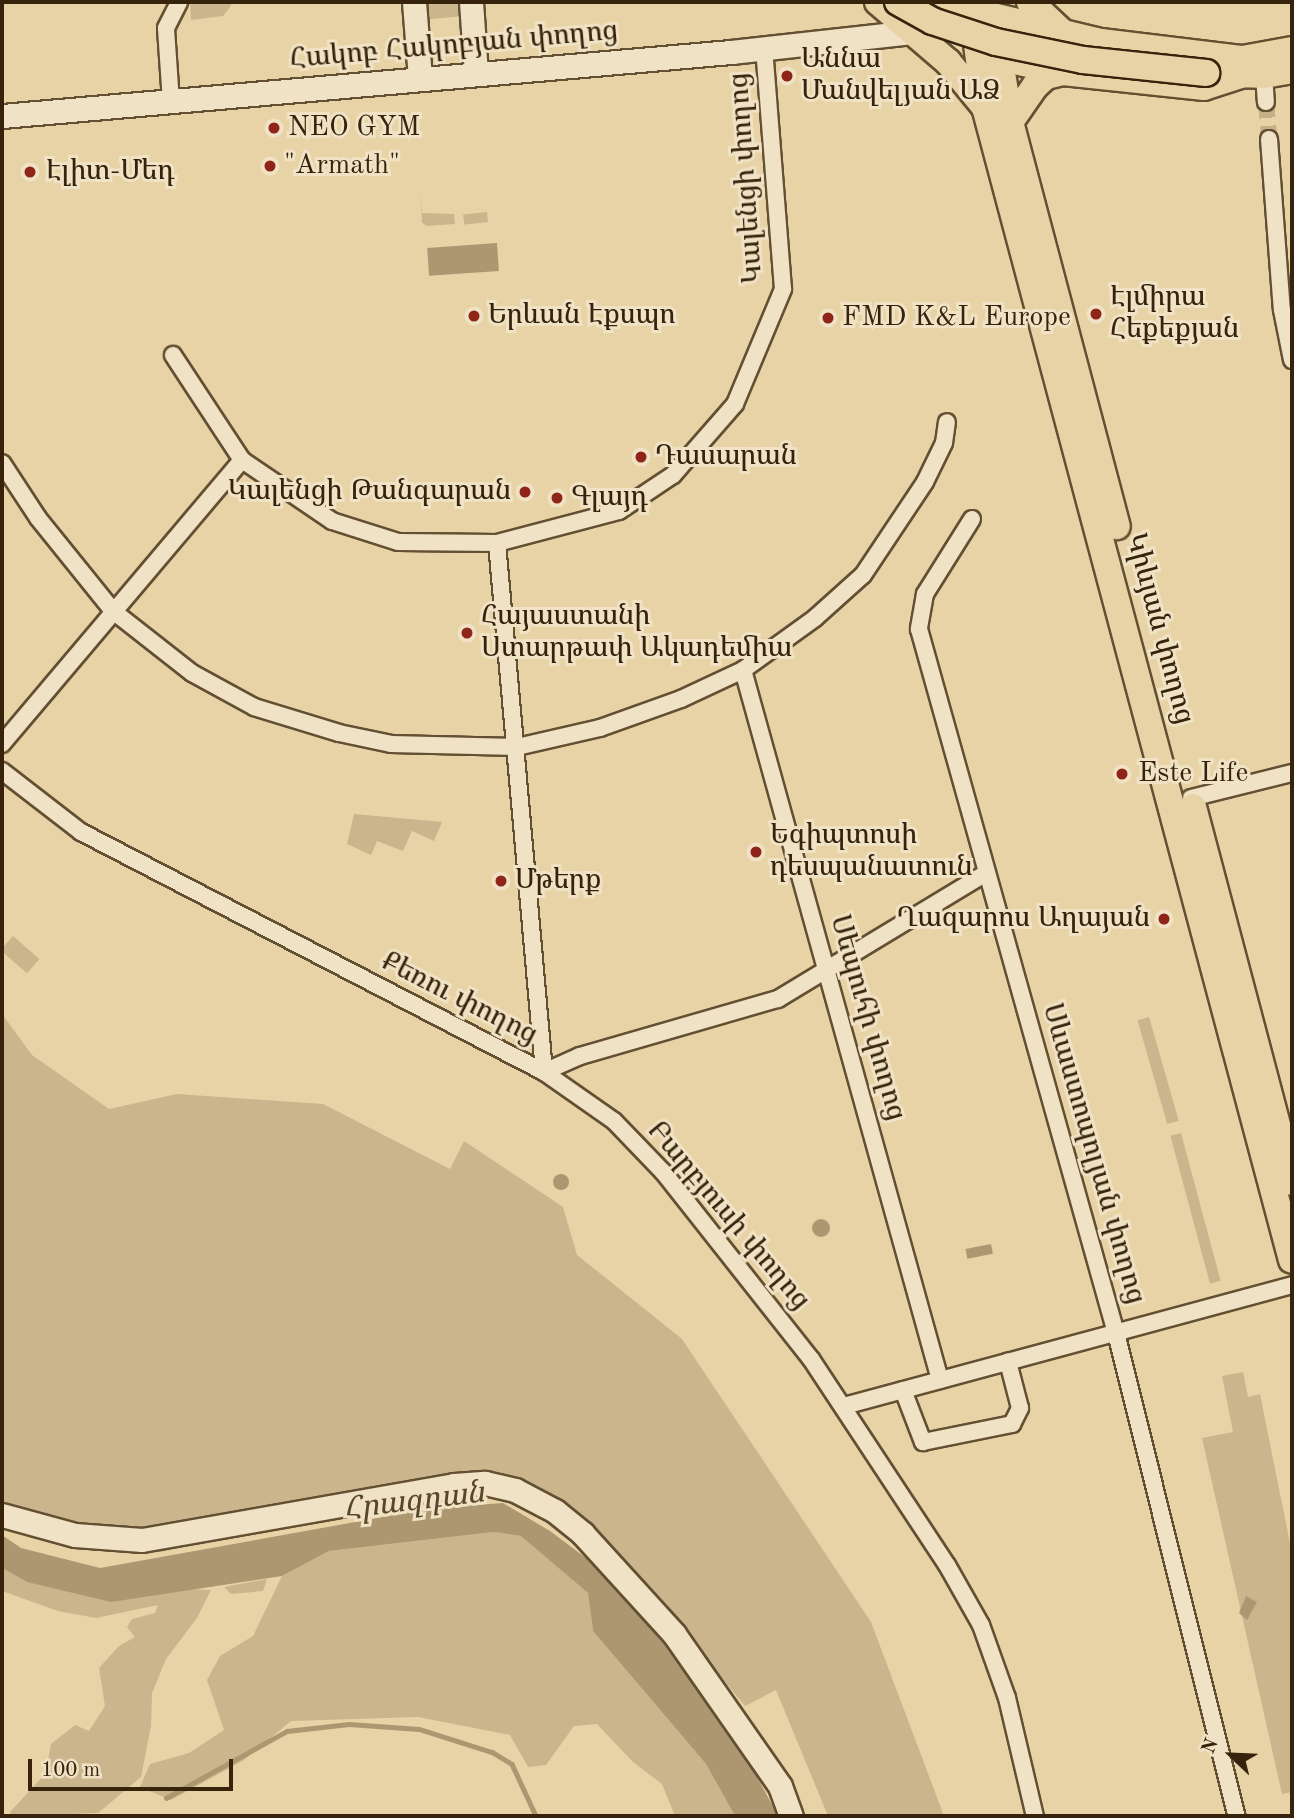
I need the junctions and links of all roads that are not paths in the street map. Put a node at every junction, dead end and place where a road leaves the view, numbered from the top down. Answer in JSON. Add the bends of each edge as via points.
{"nodes":[{"id":1,"x":414,"y":2,"type":"edge"},
{"id":2,"x":471,"y":2,"type":"edge"},
{"id":3,"x":878,"y":2,"type":"edge"},
{"id":4,"x":898,"y":2,"type":"edge"},
{"id":5,"x":911,"y":2,"type":"edge"},
{"id":6,"x":925,"y":2,"type":"edge"},
{"id":7,"x":934,"y":2,"type":"edge"},
{"id":8,"x":1030,"y":2,"type":"edge"},
{"id":9,"x":178,"y":4,"type":"edge"},
{"id":10,"x":988,"y":27,"type":"edge"},
{"id":11,"x":912,"y":32,"type":"junction"},
{"id":12,"x":1066,"y":35,"type":"junction"},
{"id":13,"x":764,"y":48,"type":"junction"},
{"id":14,"x":1292,"y":50,"type":"edge"},
{"id":15,"x":1249,"y":70,"type":"junction"},
{"id":16,"x":1292,"y":70,"type":"edge"},
{"id":17,"x":1063,"y":72,"type":"junction"},
{"id":18,"x":476,"y":74,"type":"junction"},
{"id":19,"x":420,"y":79,"type":"junction"},
{"id":20,"x":171,"y":102,"type":"junction"},
{"id":21,"x":1266,"y":102,"type":"tunnel mouth"},
{"id":22,"x":985,"y":107,"type":"junction"},
{"id":23,"x":2,"y":116,"type":"edge"},
{"id":24,"x":1010,"y":122,"type":"junction"},
{"id":25,"x":1269,"y":139,"type":"tunnel mouth"},
{"id":26,"x":173,"y":355,"type":"dead end"},
{"id":27,"x":1292,"y":360,"type":"edge"},
{"id":28,"x":947,"y":422,"type":"dead end"},
{"id":29,"x":1081,"y":426,"type":"junction"},
{"id":30,"x":242,"y":460,"type":"junction"},
{"id":31,"x":2,"y":463,"type":"edge"},
{"id":32,"x":972,"y":519,"type":"dead end"},
{"id":33,"x":497,"y":543,"type":"junction"},
{"id":34,"x":113,"y":611,"type":"junction"},
{"id":35,"x":743,"y":670,"type":"junction"},
{"id":36,"x":2,"y":744,"type":"edge"},
{"id":37,"x":517,"y":747,"type":"junction"},
{"id":38,"x":2,"y":771,"type":"edge"},
{"id":39,"x":1292,"y":773,"type":"edge"},
{"id":40,"x":1191,"y":798,"type":"junction"},
{"id":41,"x":986,"y":873,"type":"junction"},
{"id":42,"x":1217,"y":931,"type":"junction"},
{"id":43,"x":826,"y":970,"type":"junction"},
{"id":44,"x":544,"y":1072,"type":"junction"},
{"id":45,"x":1292,"y":1182,"type":"edge"},
{"id":46,"x":1292,"y":1260,"type":"edge"},
{"id":47,"x":1292,"y":1285,"type":"edge"},
{"id":48,"x":1116,"y":1333,"type":"junction"},
{"id":49,"x":1009,"y":1362,"type":"junction"},
{"id":50,"x":940,"y":1380,"type":"junction"},
{"id":51,"x":903,"y":1390,"type":"junction"},
{"id":52,"x":844,"y":1406,"type":"junction"},
{"id":53,"x":2,"y":1515,"type":"edge"},
{"id":54,"x":791,"y":1816,"type":"edge"},
{"id":55,"x":1035,"y":1816,"type":"edge"},
{"id":56,"x":1236,"y":1816,"type":"edge"}],
"edges":[{"from":1,"to":19,"type":"street"},
{"from":2,"to":18,"type":"street"},
{"from":3,"to":11,"type":"main road"},
{"from":4,"to":10,"type":"main road","bridge":true,"via":[[932,21]]},
{"from":5,"to":10,"type":"main road","via":[[957,21]]},
{"from":6,"to":11,"type":"main road","via":[[923,21]]},
{"from":7,"to":10,"type":"main road"},
{"from":8,"to":12,"type":"main road"},
{"from":9,"to":20,"type":"street","via":[[166,28]]},
{"from":10,"to":12,"type":"main road"},
{"from":10,"to":15,"type":"main road","bridge":true,"via":[[1083,60]]},
{"from":10,"to":17,"type":"main road"},
{"from":10,"to":22,"type":"main road","name":"Կիևյան փողոց"},
{"from":10,"to":24,"type":"main road","name":"Կիևյան փողոց"},
{"from":11,"to":13,"type":"street","name":"Հակոբ Հակոբյան փողոց"},
{"from":11,"to":22,"type":"main road","via":[[948,62]]},
{"from":12,"to":15,"type":"main road"},
{"from":12,"to":17,"type":"main road","via":[[1054,50],[1056,65]]},
{"from":13,"to":18,"type":"street","name":"Հակոբ Հակոբյան փողոց"},
{"from":13,"to":33,"type":"street","name":"Կալենցի փողոց","via":[[785,276],[735,404],[673,475],[619,511]]},
{"from":14,"to":15,"type":"main road"},
{"from":15,"to":16,"type":"main road"},
{"from":15,"to":17,"type":"main road","via":[[1204,87]]},
{"from":15,"to":21,"type":"street"},
{"from":17,"to":24,"type":"main road","via":[[1046,76],[1035,86]]},
{"from":18,"to":19,"type":"street","name":"Հակոբ Հակոբյան փողոց"},
{"from":19,"to":20,"type":"street","name":"Հակոբ Հակոբյան փողոց"},
{"from":20,"to":23,"type":"street","name":"Հակոբ Հակոբյան փողոց"},
{"from":22,"to":29,"type":"main road","name":"Կիևյան փողոց"},
{"from":24,"to":29,"type":"main road","name":"Կիևյան փողոց"},
{"from":25,"to":27,"type":"street","via":[[1282,310]]},
{"from":26,"to":30,"type":"street","name":"Կալենցի փողոց"},
{"from":28,"to":35,"type":"street","via":[[944,443],[925,482],[863,575],[815,618]]},
{"from":29,"to":40,"type":"main road","name":"Կիևյան փողոց"},
{"from":29,"to":42,"type":"main road","name":"Կիևյան փողոց"},
{"from":30,"to":33,"type":"street","name":"Կալենցի փողոց","via":[[332,521],[398,542]]},
{"from":30,"to":34,"type":"street"},
{"from":31,"to":34,"type":"street","via":[[38,518]]},
{"from":32,"to":41,"type":"street","name":"Սևաստոպոլյան փողոց","via":[[925,594],[919,629]]},
{"from":33,"to":37,"type":"street"},
{"from":34,"to":36,"type":"street"},
{"from":34,"to":37,"type":"street","via":[[192,673],[254,707],[391,744]]},
{"from":35,"to":37,"type":"street","via":[[681,699],[600,728]]},
{"from":35,"to":43,"type":"street","name":"Սեպուհի փողոց"},
{"from":37,"to":44,"type":"street"},
{"from":38,"to":44,"type":"street","name":"Քեռու փողոց","via":[[81,832]]},
{"from":39,"to":40,"type":"street"},
{"from":40,"to":42,"type":"main road","name":"Կիևյան փողոց"},
{"from":41,"to":43,"type":"street","name":"Քեռու փողոց"},
{"from":41,"to":48,"type":"street","name":"Սևաստոպոլյան փողոց"},
{"from":42,"to":45,"type":"main road","name":"Կիևյան փողոց"},
{"from":42,"to":46,"type":"main road","name":"Կիևյան փողոց"},
{"from":43,"to":44,"type":"street","name":"Քեռու փողոց","via":[[778,999],[580,1056]]},
{"from":43,"to":50,"type":"street","name":"Սեպուհի փողոց"},
{"from":44,"to":52,"type":"street","name":"Բարբյուսի փողոց","via":[[614,1121],[664,1173]]},
{"from":47,"to":48,"type":"street"},
{"from":48,"to":49,"type":"street"},
{"from":48,"to":56,"type":"street","name":"Սևաստոպոլյան փողոց"},
{"from":49,"to":50,"type":"street"},
{"from":49,"to":51,"type":"street","via":[[1020,1408],[1012,1424],[923,1442]]},
{"from":50,"to":51,"type":"street"},
{"from":51,"to":52,"type":"street"},
{"from":52,"to":55,"type":"street","name":"Բարբյուսի փողոց","via":[[981,1625],[1007,1698]]},
{"from":53,"to":54,"type":"street","via":[[75,1535],[142,1540],[454,1485],[485,1483],[516,1490],[555,1511],[583,1534],[674,1634],[780,1786]]}]}
